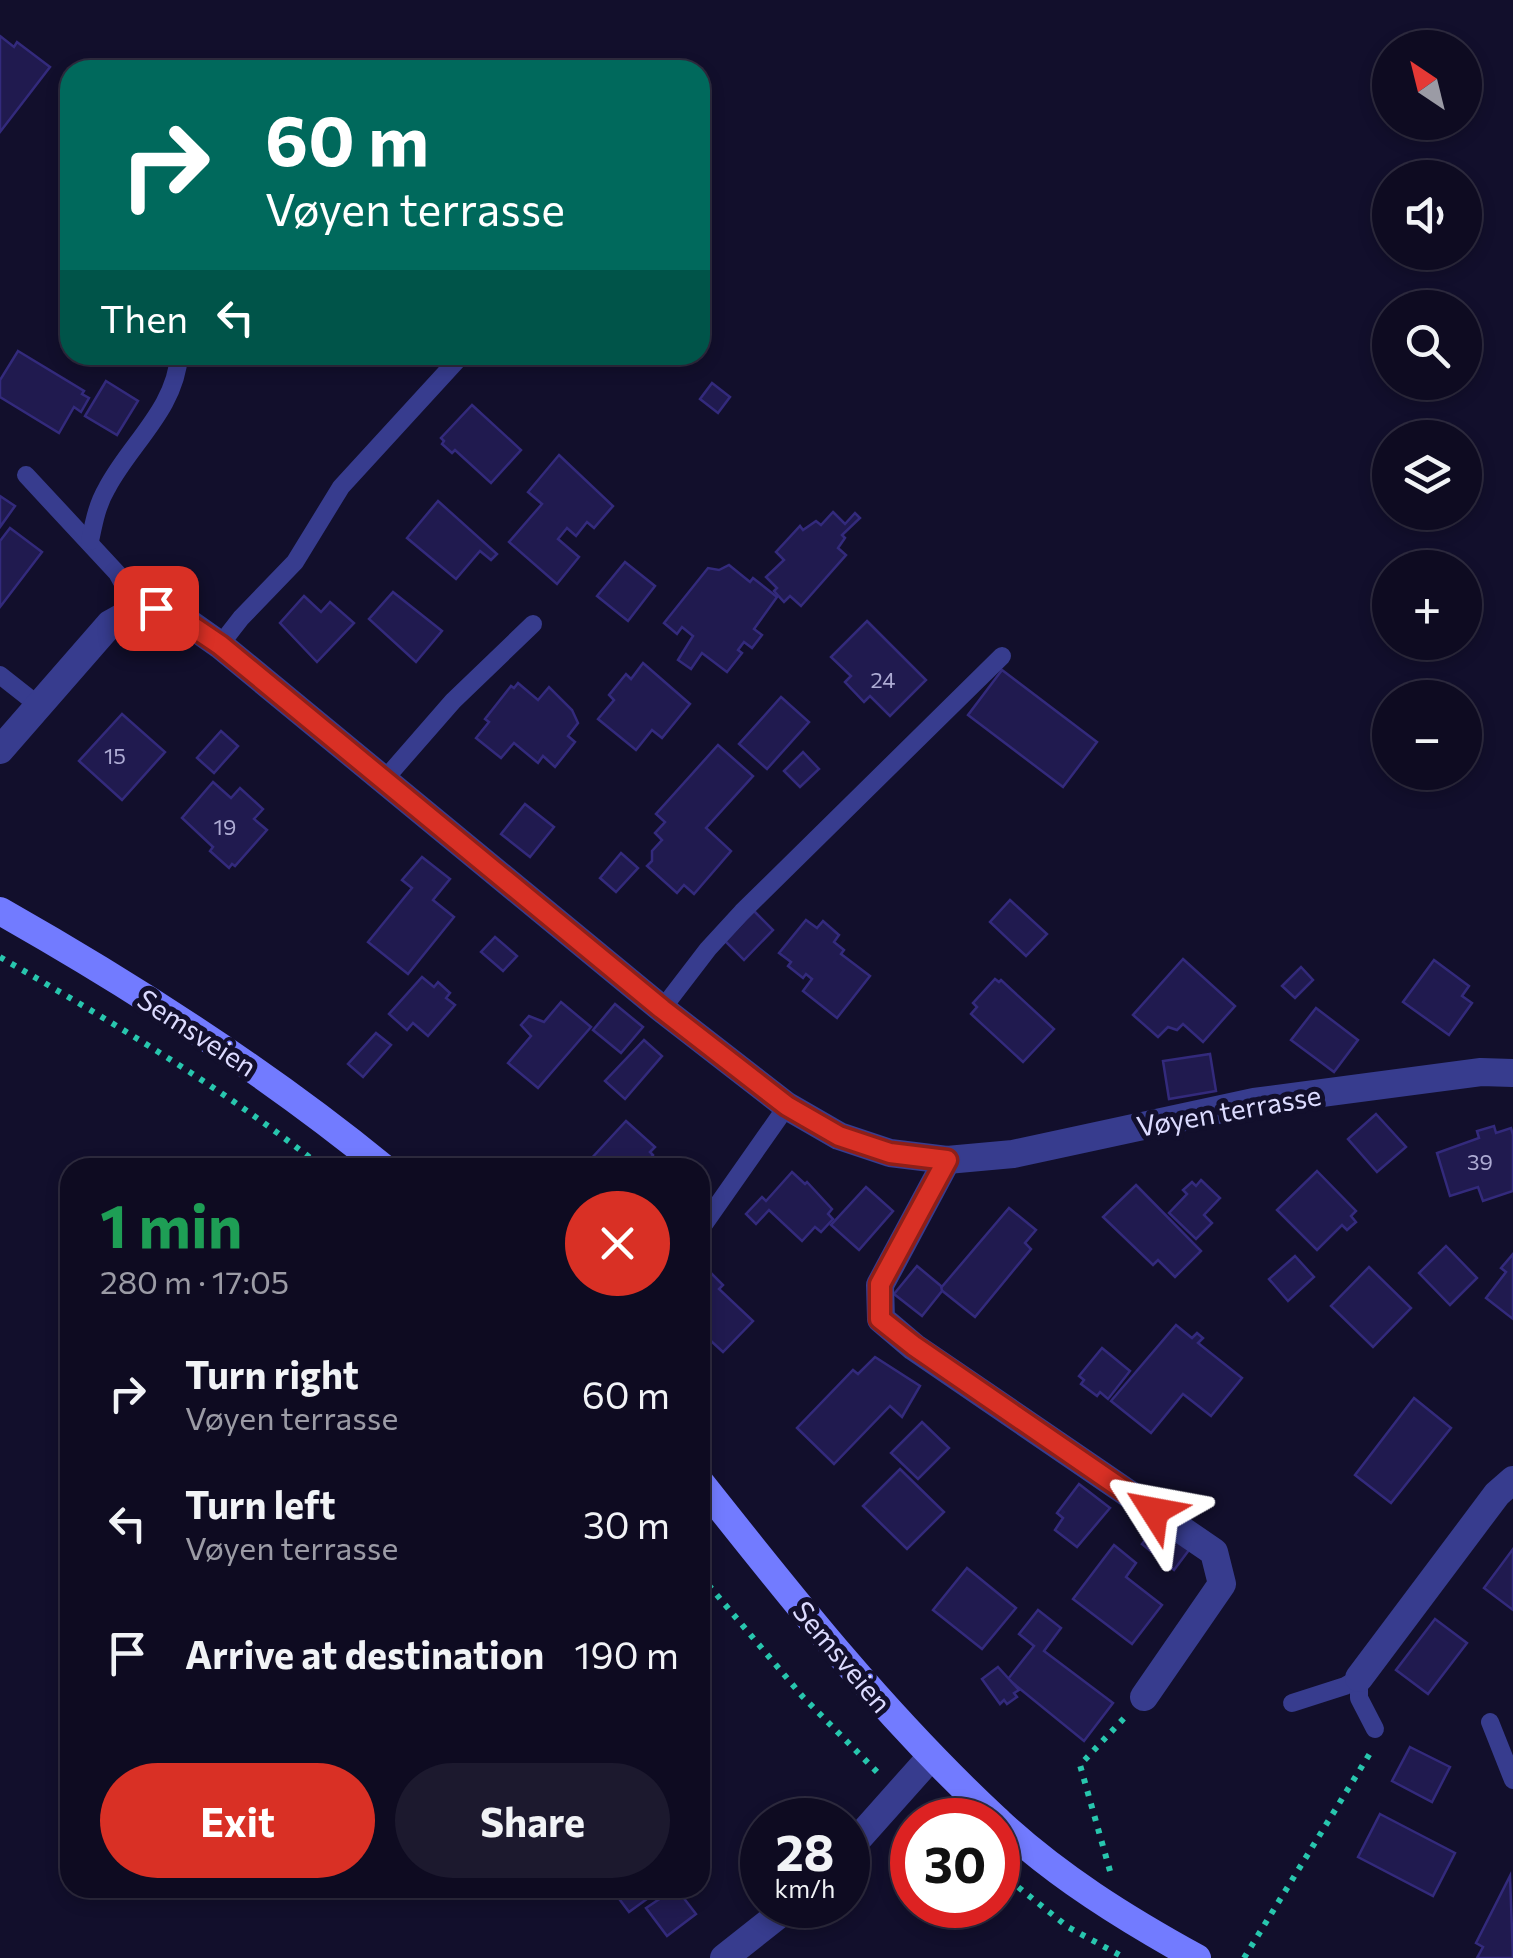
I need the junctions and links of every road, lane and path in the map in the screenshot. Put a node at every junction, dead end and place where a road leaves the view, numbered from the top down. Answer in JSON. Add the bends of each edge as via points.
{"nodes":[{"id":1,"x":177,"y":365,"type":"edge"},
{"id":2,"x":453,"y":365,"type":"edge"},
{"id":3,"x":26,"y":474,"type":"dead end"},
{"id":4,"x":90,"y":541,"type":"junction"},
{"id":5,"x":136,"y":610,"type":"junction"},
{"id":6,"x":533,"y":624,"type":"dead end"},
{"id":7,"x":220,"y":645,"type":"junction"},
{"id":8,"x":1002,"y":656,"type":"dead end"},
{"id":9,"x":0,"y":675,"type":"edge"},
{"id":10,"x":38,"y":705,"type":"junction"},
{"id":11,"x":0,"y":750,"type":"edge"},
{"id":12,"x":384,"y":780,"type":"junction"},
{"id":13,"x":0,"y":912,"type":"edge"},
{"id":14,"x":0,"y":957,"type":"edge"},
{"id":15,"x":662,"y":1009,"type":"junction"},
{"id":16,"x":1513,"y":1073,"type":"edge"},
{"id":17,"x":787,"y":1106,"type":"junction"},
{"id":18,"x":311,"y":1158,"type":"edge"},
{"id":19,"x":371,"y":1158,"type":"edge"},
{"id":20,"x":947,"y":1160,"type":"junction"},
{"id":21,"x":710,"y":1216,"type":"edge"},
{"id":22,"x":1513,"y":1480,"type":"edge"},
{"id":23,"x":710,"y":1495,"type":"edge"},
{"id":24,"x":710,"y":1587,"type":"edge"},
{"id":25,"x":1359,"y":1678,"type":"junction"},
{"id":26,"x":1144,"y":1696,"type":"joint"},
{"id":27,"x":1292,"y":1704,"type":"dead end"},
{"id":28,"x":1490,"y":1722,"type":"dead end"},
{"id":29,"x":1376,"y":1729,"type":"joint"},
{"id":30,"x":930,"y":1758,"type":"junction"},
{"id":31,"x":1513,"y":1780,"type":"edge"},
{"id":32,"x":897,"y":1793,"type":"junction"},
{"id":33,"x":973,"y":1798,"type":"edge"},
{"id":34,"x":870,"y":1824,"type":"edge"},
{"id":35,"x":1020,"y":1842,"type":"edge"},
{"id":36,"x":1020,"y":1889,"type":"edge"},
{"id":37,"x":1124,"y":1918,"type":"junction"},
{"id":38,"x":762,"y":1928,"type":"edge"},
{"id":39,"x":724,"y":1958,"type":"edge"},
{"id":40,"x":1125,"y":1958,"type":"edge"},
{"id":41,"x":1197,"y":1958,"type":"edge"},
{"id":42,"x":1244,"y":1958,"type":"edge"}],
"edges":[{"from":1,"to":4,"type":"lane","via":[[160,410],[108,484]]},
{"from":2,"to":7,"type":"lane","via":[[341,487],[295,562]]},
{"from":3,"to":4,"type":"lane"},
{"from":4,"to":5,"type":"lane"},
{"from":5,"to":7,"type":"street","name":"Vøyen terrasse","via":[[156,608]]},
{"from":5,"to":10,"type":"street","via":[[110,624]]},
{"from":6,"to":12,"type":"lane","via":[[453,700]]},
{"from":7,"to":12,"type":"street","name":"Vøyen terrasse"},
{"from":8,"to":15,"type":"lane","via":[[742,912]]},
{"from":9,"to":10,"type":"lane"},
{"from":10,"to":11,"type":"street"},
{"from":12,"to":15,"type":"street","name":"Vøyen terrasse"},
{"from":13,"to":19,"type":"main road","name":"Semsveien","via":[[209,1038]]},
{"from":14,"to":18,"type":"path","via":[[172,1058]]},
{"from":15,"to":17,"type":"street","name":"Vøyen terrasse"},
{"from":16,"to":20,"type":"street","name":"Vøyen terrasse","via":[[1254,1102],[1013,1154]]},
{"from":17,"to":20,"type":"street","name":"Vøyen terrasse","via":[[856,1142]]},
{"from":17,"to":21,"type":"lane"},
{"from":20,"to":26,"type":"street","via":[[880,1284],[880,1319],[1214,1552],[1222,1584]]},
{"from":22,"to":25,"type":"street"},
{"from":23,"to":30,"type":"main road","name":"Semsveien"},
{"from":24,"to":32,"type":"path","via":[[803,1697]]},
{"from":25,"to":27,"type":"lane"},
{"from":25,"to":29,"type":"lane","via":[[1359,1698]]},
{"from":26,"to":37,"type":"path","via":[[1080,1765]]},
{"from":28,"to":31,"type":"lane"},
{"from":29,"to":42,"type":"path","via":[[1372,1750]]},
{"from":30,"to":32,"type":"street"},
{"from":30,"to":33,"type":"main road","name":"Semsveien"},
{"from":32,"to":34,"type":"street"},
{"from":35,"to":37,"type":"main road","name":"Semsveien"},
{"from":36,"to":40,"type":"path","via":[[1068,1927]]},
{"from":37,"to":41,"type":"main road","name":"Semsveien"},
{"from":38,"to":39,"type":"street"}]}
